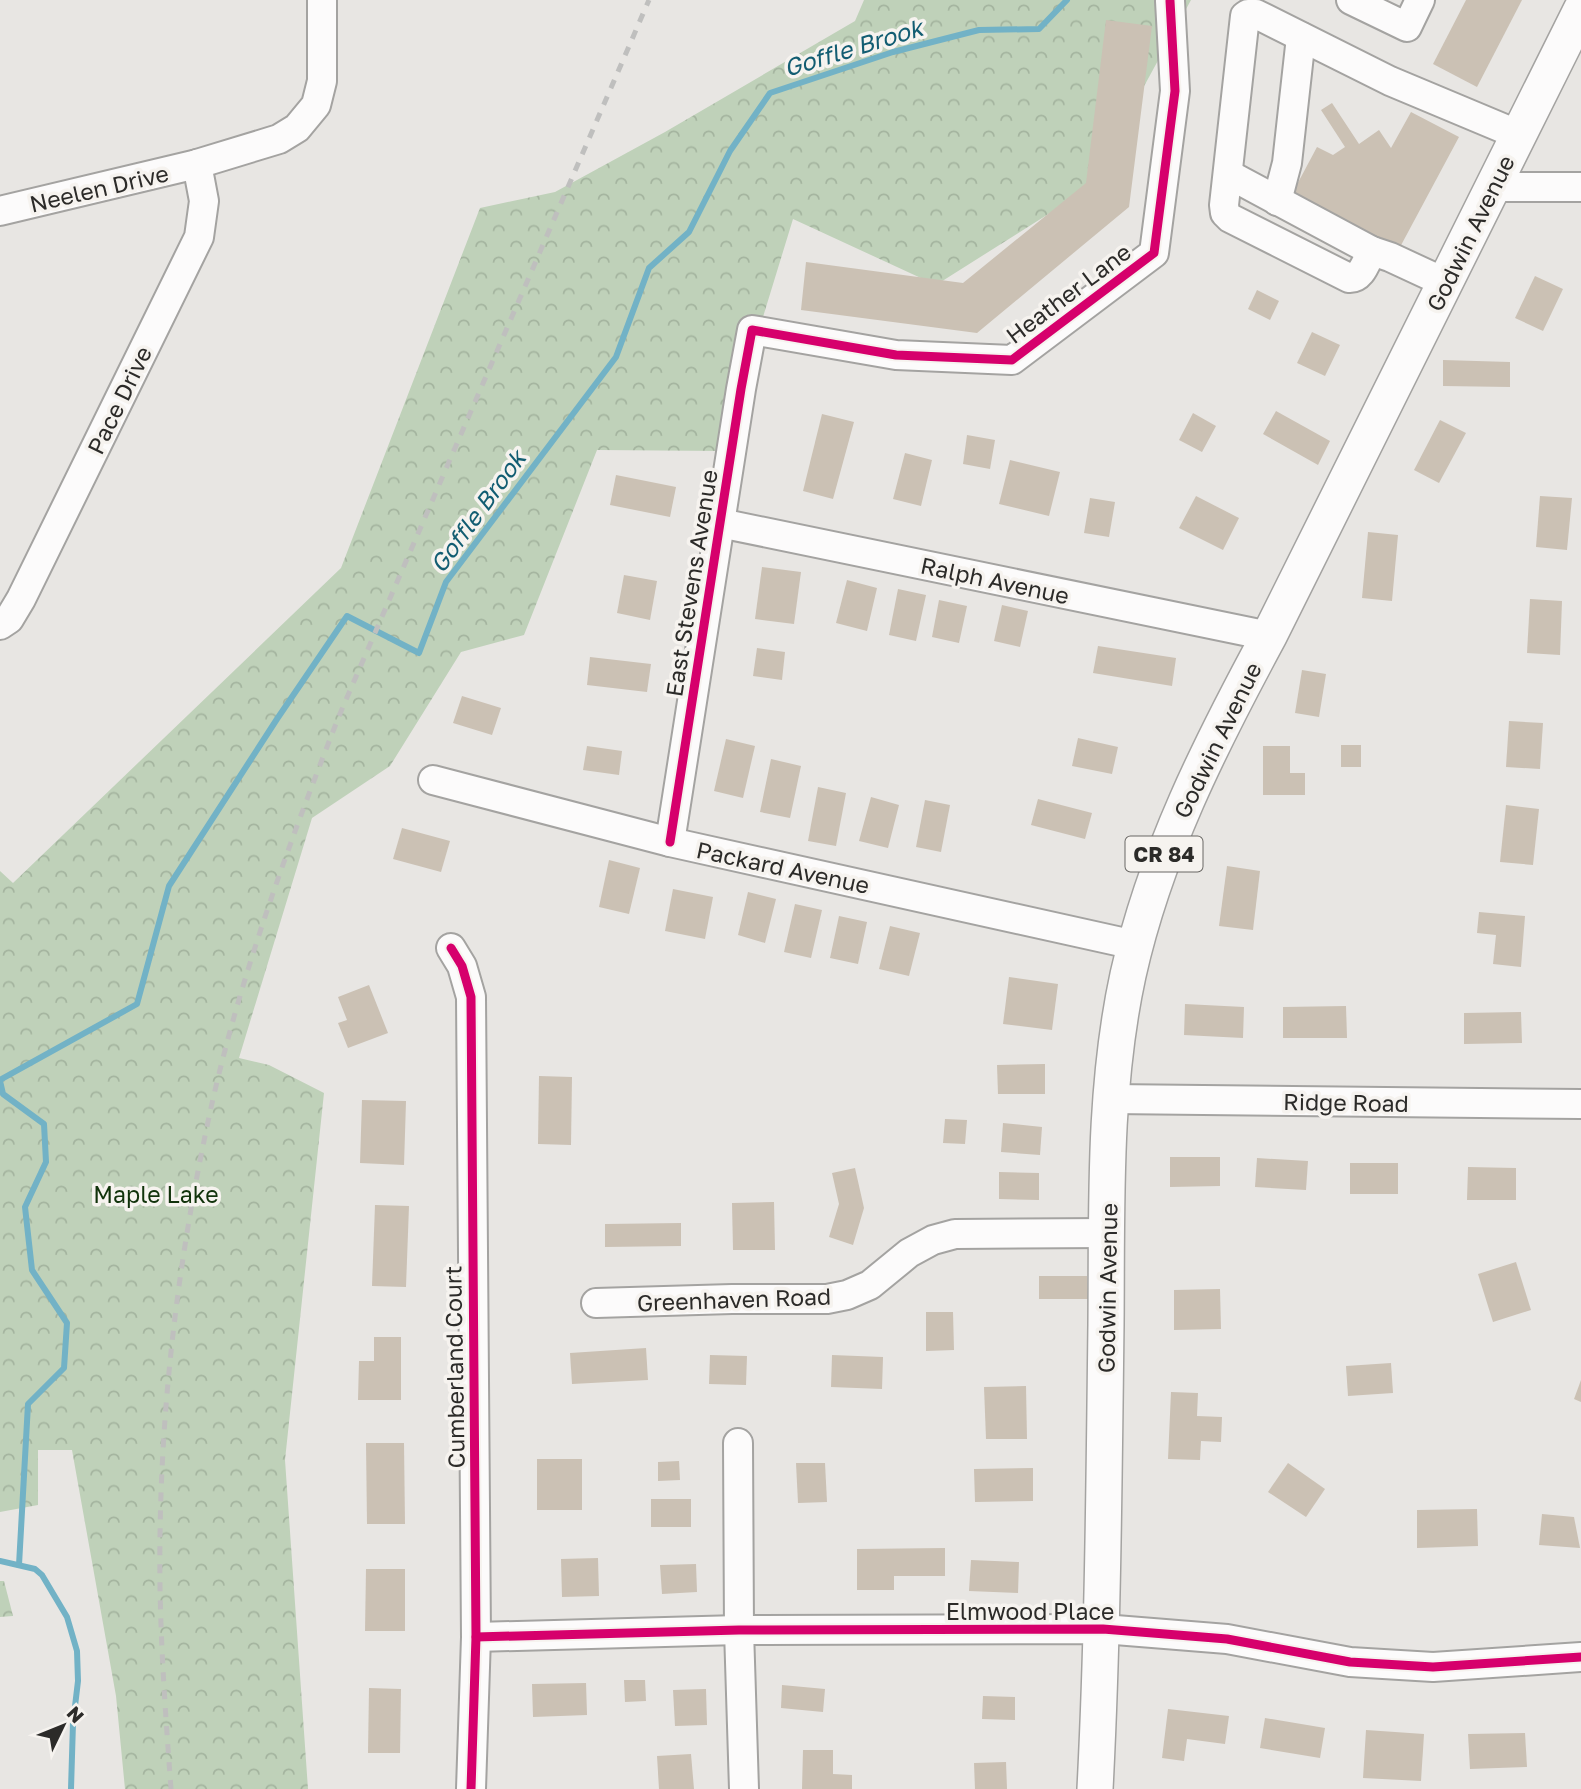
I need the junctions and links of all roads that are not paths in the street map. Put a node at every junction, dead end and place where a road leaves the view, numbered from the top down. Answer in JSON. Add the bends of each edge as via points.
{"nodes":[{"id":1,"x":322,"y":0,"type":"edge"},
{"id":2,"x":1351,"y":0,"type":"edge"},
{"id":3,"x":1420,"y":0,"type":"edge"},
{"id":4,"x":1170,"y":1,"type":"edge"},
{"id":5,"x":1581,"y":10,"type":"edge"},
{"id":6,"x":1301,"y":37,"type":"junction"},
{"id":7,"x":1519,"y":135,"type":"junction"},
{"id":8,"x":197,"y":164,"type":"junction"},
{"id":9,"x":1228,"y":174,"type":"junction"},
{"id":10,"x":1493,"y":187,"type":"junction"},
{"id":11,"x":1581,"y":187,"type":"edge"},
{"id":12,"x":1277,"y":201,"type":"junction"},
{"id":13,"x":0,"y":211,"type":"edge"},
{"id":14,"x":1372,"y":251,"type":"junction"},
{"id":15,"x":1446,"y":283,"type":"junction"},
{"id":16,"x":752,"y":330,"type":"joint"},
{"id":17,"x":720,"y":523,"type":"junction"},
{"id":18,"x":0,"y":625,"type":"edge"},
{"id":19,"x":1269,"y":636,"type":"junction"},
{"id":20,"x":433,"y":780,"type":"dead end"},
{"id":21,"x":670,"y":842,"type":"junction"},
{"id":22,"x":1135,"y":945,"type":"junction"},
{"id":23,"x":451,"y":948,"type":"dead end"},
{"id":24,"x":1111,"y":1099,"type":"junction"},
{"id":25,"x":1581,"y":1104,"type":"edge"},
{"id":26,"x":1107,"y":1233,"type":"junction"},
{"id":27,"x":596,"y":1303,"type":"dead end"},
{"id":28,"x":738,"y":1443,"type":"dead end"},
{"id":29,"x":1103,"y":1629,"type":"junction"},
{"id":30,"x":739,"y":1630,"type":"junction"},
{"id":31,"x":476,"y":1637,"type":"junction"},
{"id":32,"x":1581,"y":1657,"type":"edge"},
{"id":33,"x":471,"y":1789,"type":"edge"},
{"id":34,"x":744,"y":1789,"type":"edge"},
{"id":35,"x":1095,"y":1789,"type":"edge"}],
"edges":[{"from":1,"to":8,"type":"street","name":"Neelen Drive","via":[[322,81],[316,105],[298,128],[279,139]]},
{"from":2,"to":3,"type":"street","via":[[1407,27]]},
{"from":4,"to":16,"type":"street","name":"Heather Lane","via":[[1175,91],[1154,253],[1013,360],[896,355]]},
{"from":5,"to":7,"type":"main road","name":"Godwin Avenue","number":"CR 84"},
{"from":6,"to":7,"type":"street","via":[[1390,81]]},
{"from":6,"to":9,"type":"street","via":[[1256,14],[1248,13],[1244,19]]},
{"from":6,"to":12,"type":"street","via":[[1287,163]]},
{"from":7,"to":10,"type":"main road","name":"Godwin Avenue","number":"CR 84"},
{"from":8,"to":13,"type":"street","name":"Neelen Drive"},
{"from":8,"to":18,"type":"street","name":"Pace Drive","via":[[204,201],[199,237],[21,600]]},
{"from":9,"to":12,"type":"street"},
{"from":9,"to":14,"type":"street","via":[[1224,205],[1230,218],[1353,279]]},
{"from":10,"to":11,"type":"street"},
{"from":10,"to":15,"type":"main road","name":"Godwin Avenue","number":"CR 84"},
{"from":12,"to":14,"type":"street"},
{"from":14,"to":15,"type":"street"},
{"from":15,"to":19,"type":"main road","name":"Godwin Avenue","number":"CR 84"},
{"from":16,"to":17,"type":"street","name":"East Stevens Avenue"},
{"from":17,"to":19,"type":"street","name":"Ralph Avenue"},
{"from":17,"to":21,"type":"street","name":"East Stevens Avenue"},
{"from":19,"to":22,"type":"main road","name":"Godwin Avenue","number":"CR 84","via":[[1180,813]]},
{"from":20,"to":21,"type":"street","name":"Packard Avenue"},
{"from":21,"to":22,"type":"street","name":"Packard Avenue"},
{"from":22,"to":24,"type":"main road","name":"Godwin Avenue","number":"CR 84"},
{"from":23,"to":31,"type":"street","name":"Cumberland Court","via":[[471,997]]},
{"from":24,"to":25,"type":"street","name":"Ridge Road"},
{"from":24,"to":26,"type":"main road","name":"Godwin Avenue","number":"CR 84"},
{"from":26,"to":27,"type":"street","name":"Greenhaven Road","via":[[955,1234],[909,1253],[870,1285],[827,1299]]},
{"from":26,"to":29,"type":"main road","name":"Godwin Avenue","number":"CR 84"},
{"from":28,"to":30,"type":"street"},
{"from":29,"to":30,"type":"street","name":"Elmwood Place"},
{"from":29,"to":32,"type":"street","name":"Elmwood Place","via":[[1227,1639],[1350,1662],[1433,1667]]},
{"from":29,"to":35,"type":"main road","name":"Godwin Avenue","number":"CR 84"},
{"from":30,"to":31,"type":"street","name":"Elmwood Place"},
{"from":30,"to":34,"type":"street"},
{"from":31,"to":33,"type":"street","name":"Cumberland Court"}]}
